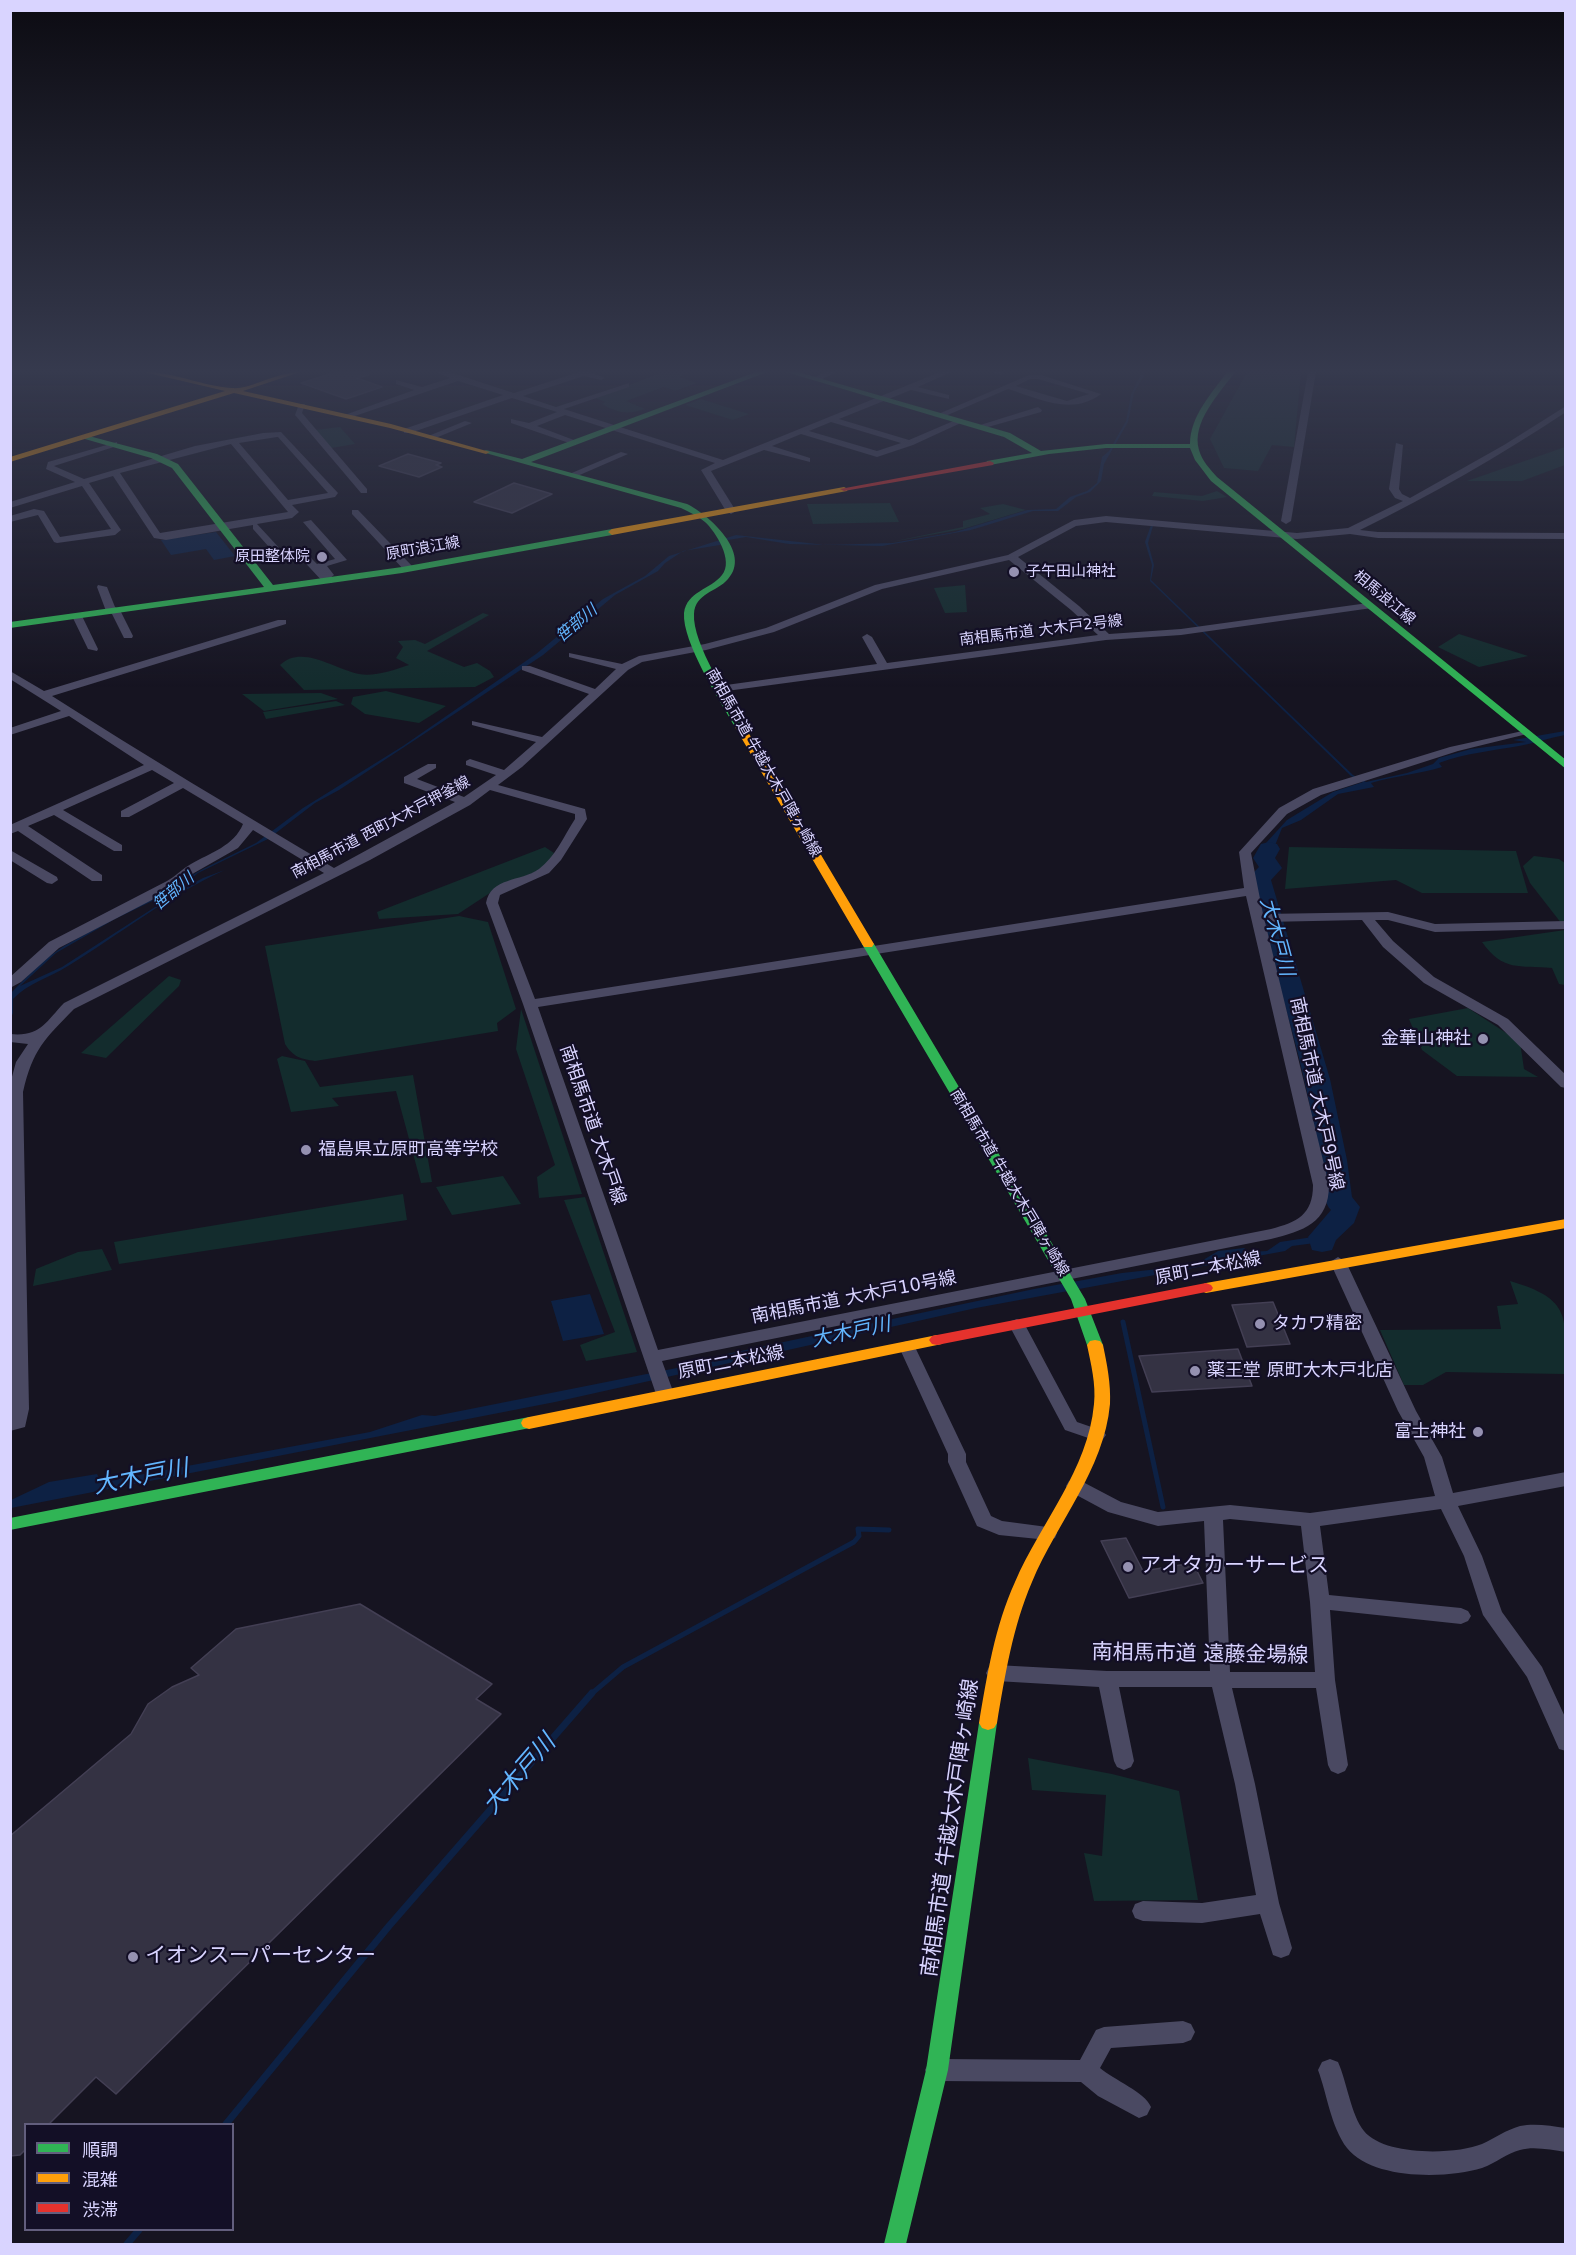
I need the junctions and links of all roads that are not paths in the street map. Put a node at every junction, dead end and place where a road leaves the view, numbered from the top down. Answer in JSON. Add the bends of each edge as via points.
{"nodes":[{"id":1,"x":73,"y":477,"type":"edge"},
{"id":2,"x":99,"y":477,"type":"edge"},
{"id":3,"x":118,"y":477,"type":"edge"},
{"id":4,"x":185,"y":477,"type":"edge"},
{"id":5,"x":264,"y":477,"type":"edge"},
{"id":6,"x":319,"y":477,"type":"edge"},
{"id":7,"x":352,"y":477,"type":"edge"},
{"id":8,"x":580,"y":477,"type":"edge"},
{"id":9,"x":710,"y":477,"type":"edge"},
{"id":10,"x":914,"y":477,"type":"edge"},
{"id":11,"x":1213,"y":477,"type":"edge"},
{"id":12,"x":1292,"y":477,"type":"edge"},
{"id":13,"x":1395,"y":477,"type":"edge"},
{"id":14,"x":1453,"y":477,"type":"edge"},
{"id":15,"x":84,"y":482,"type":"junction"},
{"id":16,"x":364,"y":491,"type":"dead end"},
{"id":17,"x":1411,"y":501,"type":"junction"},
{"id":18,"x":286,"y":503,"type":"junction"},
{"id":19,"x":10,"y":505,"type":"edge"},
{"id":20,"x":731,"y":511,"type":"junction"},
{"id":21,"x":355,"y":512,"type":"dead end"},
{"id":22,"x":705,"y":516,"type":"junction"},
{"id":23,"x":10,"y":519,"type":"edge"},
{"id":24,"x":308,"y":522,"type":"dead end"},
{"id":25,"x":223,"y":527,"type":"junction"},
{"id":26,"x":256,"y":527,"type":"dead end"},
{"id":27,"x":1283,"y":527,"type":"junction"},
{"id":28,"x":1350,"y":531,"type":"junction"},
{"id":29,"x":1566,"y":536,"type":"edge"},
{"id":30,"x":1011,"y":557,"type":"junction"},
{"id":31,"x":409,"y":569,"type":"junction"},
{"id":32,"x":330,"y":580,"type":"junction"},
{"id":33,"x":102,"y":587,"type":"dead end"},
{"id":34,"x":270,"y":588,"type":"junction"},
{"id":35,"x":1368,"y":606,"type":"junction"},
{"id":36,"x":113,"y":611,"type":"junction"},
{"id":37,"x":77,"y":616,"type":"junction"},
{"id":38,"x":282,"y":622,"type":"dead end"},
{"id":39,"x":10,"y":625,"type":"edge"},
{"id":40,"x":128,"y":636,"type":"dead end"},
{"id":41,"x":867,"y":637,"type":"dead end"},
{"id":42,"x":1106,"y":637,"type":"junction"},
{"id":43,"x":700,"y":648,"type":"junction"},
{"id":44,"x":93,"y":649,"type":"dead end"},
{"id":45,"x":573,"y":655,"type":"dead end"},
{"id":46,"x":884,"y":667,"type":"junction"},
{"id":47,"x":526,"y":668,"type":"dead end"},
{"id":48,"x":624,"y":668,"type":"junction"},
{"id":49,"x":10,"y":674,"type":"edge"},
{"id":50,"x":27,"y":685,"type":"junction"},
{"id":51,"x":718,"y":689,"type":"junction"},
{"id":52,"x":10,"y":690,"type":"edge"},
{"id":53,"x":597,"y":693,"type":"junction"},
{"id":54,"x":43,"y":696,"type":"junction"},
{"id":55,"x":69,"y":712,"type":"junction"},
{"id":56,"x":476,"y":723,"type":"dead end"},
{"id":57,"x":10,"y":732,"type":"edge"},
{"id":58,"x":1525,"y":734,"type":"junction"},
{"id":59,"x":545,"y":741,"type":"junction"},
{"id":60,"x":470,"y":763,"type":"dead end"},
{"id":61,"x":153,"y":765,"type":"junction"},
{"id":62,"x":432,"y":766,"type":"dead end"},
{"id":63,"x":1566,"y":766,"type":"edge"},
{"id":64,"x":506,"y":774,"type":"junction"},
{"id":65,"x":184,"y":782,"type":"junction"},
{"id":66,"x":489,"y":786,"type":"junction"},
{"id":67,"x":466,"y":802,"type":"junction"},
{"id":68,"x":56,"y":811,"type":"junction"},
{"id":69,"x":125,"y":814,"type":"dead end"},
{"id":70,"x":253,"y":825,"type":"junction"},
{"id":71,"x":16,"y":828,"type":"edge"},
{"id":72,"x":118,"y":848,"type":"dead end"},
{"id":73,"x":10,"y":854,"type":"edge"},
{"id":74,"x":333,"y":873,"type":"junction"},
{"id":75,"x":97,"y":878,"type":"dead end"},
{"id":76,"x":52,"y":880,"type":"dead end"},
{"id":77,"x":1251,"y":891,"type":"junction"},
{"id":78,"x":1366,"y":917,"type":"junction"},
{"id":79,"x":1258,"y":918,"type":"junction"},
{"id":80,"x":1566,"y":925,"type":"edge"},
{"id":81,"x":871,"y":950,"type":"junction"},
{"id":82,"x":10,"y":984,"type":"edge"},
{"id":83,"x":530,"y":1004,"type":"junction"},
{"id":84,"x":40,"y":1035,"type":"junction"},
{"id":85,"x":12,"y":1038,"type":"edge"},
{"id":86,"x":1566,"y":1084,"type":"edge"},
{"id":87,"x":13,"y":1122,"type":"edge"},
{"id":88,"x":1566,"y":1223,"type":"edge"},
{"id":89,"x":1338,"y":1262,"type":"junction"},
{"id":90,"x":1064,"y":1276,"type":"junction"},
{"id":91,"x":1081,"y":1306,"type":"junction"},
{"id":92,"x":1017,"y":1325,"type":"junction"},
{"id":93,"x":907,"y":1347,"type":"junction"},
{"id":94,"x":653,"y":1359,"type":"junction"},
{"id":95,"x":664,"y":1391,"type":"junction"},
{"id":96,"x":10,"y":1425,"type":"edge"},
{"id":97,"x":1097,"y":1435,"type":"junction"},
{"id":98,"x":1566,"y":1479,"type":"edge"},
{"id":99,"x":1075,"y":1486,"type":"junction"},
{"id":100,"x":1447,"y":1500,"type":"junction"},
{"id":101,"x":1213,"y":1514,"type":"junction"},
{"id":102,"x":1310,"y":1520,"type":"junction"},
{"id":103,"x":10,"y":1524,"type":"edge"},
{"id":104,"x":1048,"y":1533,"type":"junction"},
{"id":105,"x":1320,"y":1602,"type":"junction"},
{"id":106,"x":1461,"y":1616,"type":"dead end"},
{"id":107,"x":996,"y":1673,"type":"junction"},
{"id":108,"x":1107,"y":1679,"type":"junction"},
{"id":109,"x":1220,"y":1679,"type":"junction"},
{"id":110,"x":1325,"y":1680,"type":"junction"},
{"id":111,"x":1563,"y":1731,"type":"edge"},
{"id":112,"x":1124,"y":1761,"type":"dead end"},
{"id":113,"x":1338,"y":1765,"type":"dead end"},
{"id":114,"x":1268,"y":1903,"type":"junction"},
{"id":115,"x":1143,"y":1911,"type":"dead end"},
{"id":116,"x":1281,"y":1948,"type":"dead end"},
{"id":117,"x":1183,"y":2032,"type":"dead end"},
{"id":118,"x":937,"y":2070,"type":"junction"},
{"id":119,"x":1330,"y":2070,"type":"dead end"},
{"id":120,"x":1086,"y":2071,"type":"junction"},
{"id":121,"x":1139,"y":2107,"type":"dead end"},
{"id":122,"x":1566,"y":2140,"type":"edge"},
{"id":123,"x":895,"y":2244,"type":"edge"}],
"edges":[{"from":1,"to":15,"type":"street"},
{"from":2,"to":15,"type":"street"},
{"from":3,"to":25,"type":"street","via":[[157,536]]},
{"from":4,"to":25,"type":"street"},
{"from":5,"to":18,"type":"street"},
{"from":6,"to":18,"type":"street","via":[[333,493]]},
{"from":7,"to":16,"type":"street"},
{"from":8,"to":22,"type":"street","name":"南相馬市道 牛越大木戸陣ヶ崎線","via":[[684,506]]},
{"from":9,"to":20,"type":"street"},
{"from":10,"to":20,"type":"street","name":"原町浪江線"},
{"from":11,"to":27,"type":"street","name":"相馬浪江線"},
{"from":12,"to":27,"type":"street"},
{"from":13,"to":17,"type":"street","via":[[1398,496]]},
{"from":14,"to":17,"type":"street"},
{"from":15,"to":19,"type":"street"},
{"from":15,"to":23,"type":"street","via":[[116,530],[112,533],[57,540],[41,513]]},
{"from":17,"to":28,"type":"street"},
{"from":18,"to":25,"type":"street","via":[[294,512],[289,516]]},
{"from":20,"to":22,"type":"street","name":"原町浪江線"},
{"from":21,"to":31,"type":"street"},
{"from":22,"to":31,"type":"street","name":"原町浪江線"},
{"from":22,"to":43,"type":"street","name":"南相馬市道 牛越大木戸陣ヶ崎線","via":[[720,534],[734,562],[730,572],[690,609]]},
{"from":24,"to":32,"type":"street","via":[[342,560],[321,565]]},
{"from":25,"to":34,"type":"street"},
{"from":26,"to":32,"type":"street","via":[[280,554],[299,551]]},
{"from":27,"to":28,"type":"street","name":"南相馬市道 西町大木戸押釜線","via":[[1297,536]]},
{"from":27,"to":30,"type":"street","name":"南相馬市道 西町大木戸押釜線","via":[[1085,520]]},
{"from":27,"to":35,"type":"street","name":"相馬浪江線"},
{"from":28,"to":29,"type":"street","name":"南相馬市道 西町大木戸押釜線","via":[[1378,535]]},
{"from":30,"to":42,"type":"street"},
{"from":30,"to":43,"type":"street","name":"南相馬市道 西町大木戸押釜線","via":[[879,587],[792,623]]},
{"from":31,"to":32,"type":"street","name":"原町浪江線"},
{"from":32,"to":34,"type":"street","name":"原町浪江線"},
{"from":33,"to":36,"type":"street"},
{"from":34,"to":36,"type":"street","name":"原町浪江線"},
{"from":35,"to":42,"type":"street","name":"南相馬市道 大木戸2号線","via":[[1181,633]]},
{"from":35,"to":58,"type":"street","name":"相馬浪江線"},
{"from":36,"to":37,"type":"street","name":"原町浪江線"},
{"from":36,"to":40,"type":"street"},
{"from":37,"to":39,"type":"street","name":"原町浪江線"},
{"from":37,"to":44,"type":"street"},
{"from":38,"to":54,"type":"street"},
{"from":41,"to":46,"type":"street"},
{"from":42,"to":46,"type":"street","name":"南相馬市道 大木戸2号線"},
{"from":43,"to":48,"type":"street","name":"南相馬市道 西町大木戸押釜線","via":[[645,657]]},
{"from":43,"to":51,"type":"street","name":"南相馬市道 牛越大木戸陣ヶ崎線"},
{"from":45,"to":48,"type":"street"},
{"from":46,"to":51,"type":"street","name":"南相馬市道 大木戸2号線"},
{"from":47,"to":53,"type":"street"},
{"from":48,"to":53,"type":"street","name":"南相馬市道 西町大木戸押釜線"},
{"from":49,"to":50,"type":"street"},
{"from":50,"to":52,"type":"street"},
{"from":50,"to":54,"type":"street"},
{"from":51,"to":81,"type":"street","name":"南相馬市道 牛越大木戸陣ヶ崎線"},
{"from":53,"to":59,"type":"street","name":"南相馬市道 西町大木戸押釜線"},
{"from":54,"to":55,"type":"street"},
{"from":55,"to":57,"type":"street"},
{"from":55,"to":61,"type":"street"},
{"from":56,"to":59,"type":"street"},
{"from":58,"to":63,"type":"street","name":"相馬浪江線"},
{"from":58,"to":77,"type":"street","name":"南相馬市道 大木戸9号線","via":[[1480,742],[1298,801],[1272,821],[1245,852]]},
{"from":59,"to":64,"type":"street","name":"南相馬市道 西町大木戸押釜線"},
{"from":60,"to":64,"type":"street"},
{"from":61,"to":65,"type":"street"},
{"from":61,"to":68,"type":"street"},
{"from":62,"to":67,"type":"street","via":[[408,780]]},
{"from":64,"to":66,"type":"street","name":"南相馬市道 西町大木戸押釜線"},
{"from":65,"to":69,"type":"street"},
{"from":65,"to":70,"type":"street"},
{"from":66,"to":67,"type":"street","name":"南相馬市道 西町大木戸押釜線"},
{"from":66,"to":83,"type":"street","name":"南相馬市道 大木戸線","via":[[581,812],[581,819],[547,869],[494,893],[492,903]]},
{"from":67,"to":74,"type":"street","name":"南相馬市道 西町大木戸押釜線"},
{"from":68,"to":71,"type":"street"},
{"from":68,"to":72,"type":"street"},
{"from":70,"to":74,"type":"street"},
{"from":70,"to":82,"type":"street","via":[[230,848],[165,888],[56,944],[28,964]]},
{"from":71,"to":75,"type":"street"},
{"from":73,"to":76,"type":"street"},
{"from":74,"to":84,"type":"street","name":"南相馬市道 西町大木戸押釜線","via":[[76,1003]]},
{"from":77,"to":79,"type":"street","name":"南相馬市道 大木戸9号線"},
{"from":77,"to":81,"type":"street"},
{"from":78,"to":79,"type":"street"},
{"from":78,"to":80,"type":"street","via":[[1394,916],[1435,928]]},
{"from":78,"to":86,"type":"street","via":[[1388,944],[1429,980],[1503,1022]]},
{"from":79,"to":90,"type":"street","name":"南相馬市道 大木戸9号線","via":[[1321,1185],[1322,1202],[1317,1212],[1291,1229]]},
{"from":81,"to":83,"type":"street"},
{"from":81,"to":90,"type":"street","name":"南相馬市道 牛越大木戸陣ヶ崎線"},
{"from":83,"to":94,"type":"street","name":"南相馬市道 大木戸線"},
{"from":84,"to":85,"type":"street","via":[[28,1040]]},
{"from":84,"to":87,"type":"street","name":"南相馬市道 西町大木戸押釜線","via":[[16,1081]]},
{"from":87,"to":96,"type":"street","name":"南相馬市道 西町大木戸押釜線","via":[[20,1409],[19,1423]]},
{"from":88,"to":89,"type":"street","name":"原町二本松線"},
{"from":89,"to":91,"type":"street","name":"原町二本松線"},
{"from":89,"to":100,"type":"street","via":[[1407,1411],[1433,1457]]},
{"from":90,"to":91,"type":"street","name":"南相馬市道 牛越大木戸陣ヶ崎線"},
{"from":90,"to":94,"type":"street","name":"南相馬市道 大木戸10号線"},
{"from":91,"to":92,"type":"street","name":"原町二本松線"},
{"from":91,"to":97,"type":"street","name":"南相馬市道 牛越大木戸陣ヶ崎線","via":[[1098,1350],[1103,1381]]},
{"from":92,"to":93,"type":"street","name":"原町二本松線"},
{"from":92,"to":97,"type":"street","via":[[1071,1426]]},
{"from":93,"to":95,"type":"street","name":"原町二本松線"},
{"from":93,"to":104,"type":"street","via":[[984,1521],[999,1528]]},
{"from":94,"to":95,"type":"street","name":"南相馬市道 大木戸線"},
{"from":95,"to":103,"type":"street","name":"原町二本松線","via":[[326,1466]]},
{"from":97,"to":99,"type":"street","name":"南相馬市道 牛越大木戸陣ヶ崎線"},
{"from":98,"to":100,"type":"street"},
{"from":99,"to":101,"type":"street","via":[[1114,1507],[1158,1519]]},
{"from":99,"to":104,"type":"street","name":"南相馬市道 牛越大木戸陣ヶ崎線"},
{"from":100,"to":102,"type":"street","via":[[1398,1511]]},
{"from":100,"to":111,"type":"street","via":[[1473,1556],[1493,1615],[1535,1673]]},
{"from":101,"to":102,"type":"street","via":[[1249,1513]]},
{"from":101,"to":109,"type":"street"},
{"from":102,"to":105,"type":"street","name":"南相馬市道 遠藤金場線"},
{"from":104,"to":107,"type":"street","name":"南相馬市道 牛越大木戸陣ヶ崎線","via":[[1018,1595]]},
{"from":105,"to":106,"type":"street"},
{"from":105,"to":110,"type":"street","name":"南相馬市道 遠藤金場線"},
{"from":107,"to":108,"type":"street","name":"南相馬市道 遠藤金場線"},
{"from":107,"to":118,"type":"street","name":"南相馬市道 牛越大木戸陣ヶ崎線"},
{"from":108,"to":109,"type":"street","name":"南相馬市道 遠藤金場線"},
{"from":108,"to":112,"type":"street"},
{"from":109,"to":110,"type":"street","name":"南相馬市道 遠藤金場線"},
{"from":109,"to":114,"type":"street"},
{"from":110,"to":113,"type":"street"},
{"from":114,"to":115,"type":"street","via":[[1203,1913]]},
{"from":114,"to":116,"type":"street"},
{"from":117,"to":120,"type":"street","via":[[1104,2038]]},
{"from":118,"to":120,"type":"street"},
{"from":118,"to":123,"type":"street","name":"南相馬市道 牛越大木戸陣ヶ崎線"},
{"from":119,"to":122,"type":"street","via":[[1355,2140],[1390,2159],[1439,2163],[1482,2156],[1518,2139],[1537,2136]]},
{"from":120,"to":121,"type":"street"}]}
